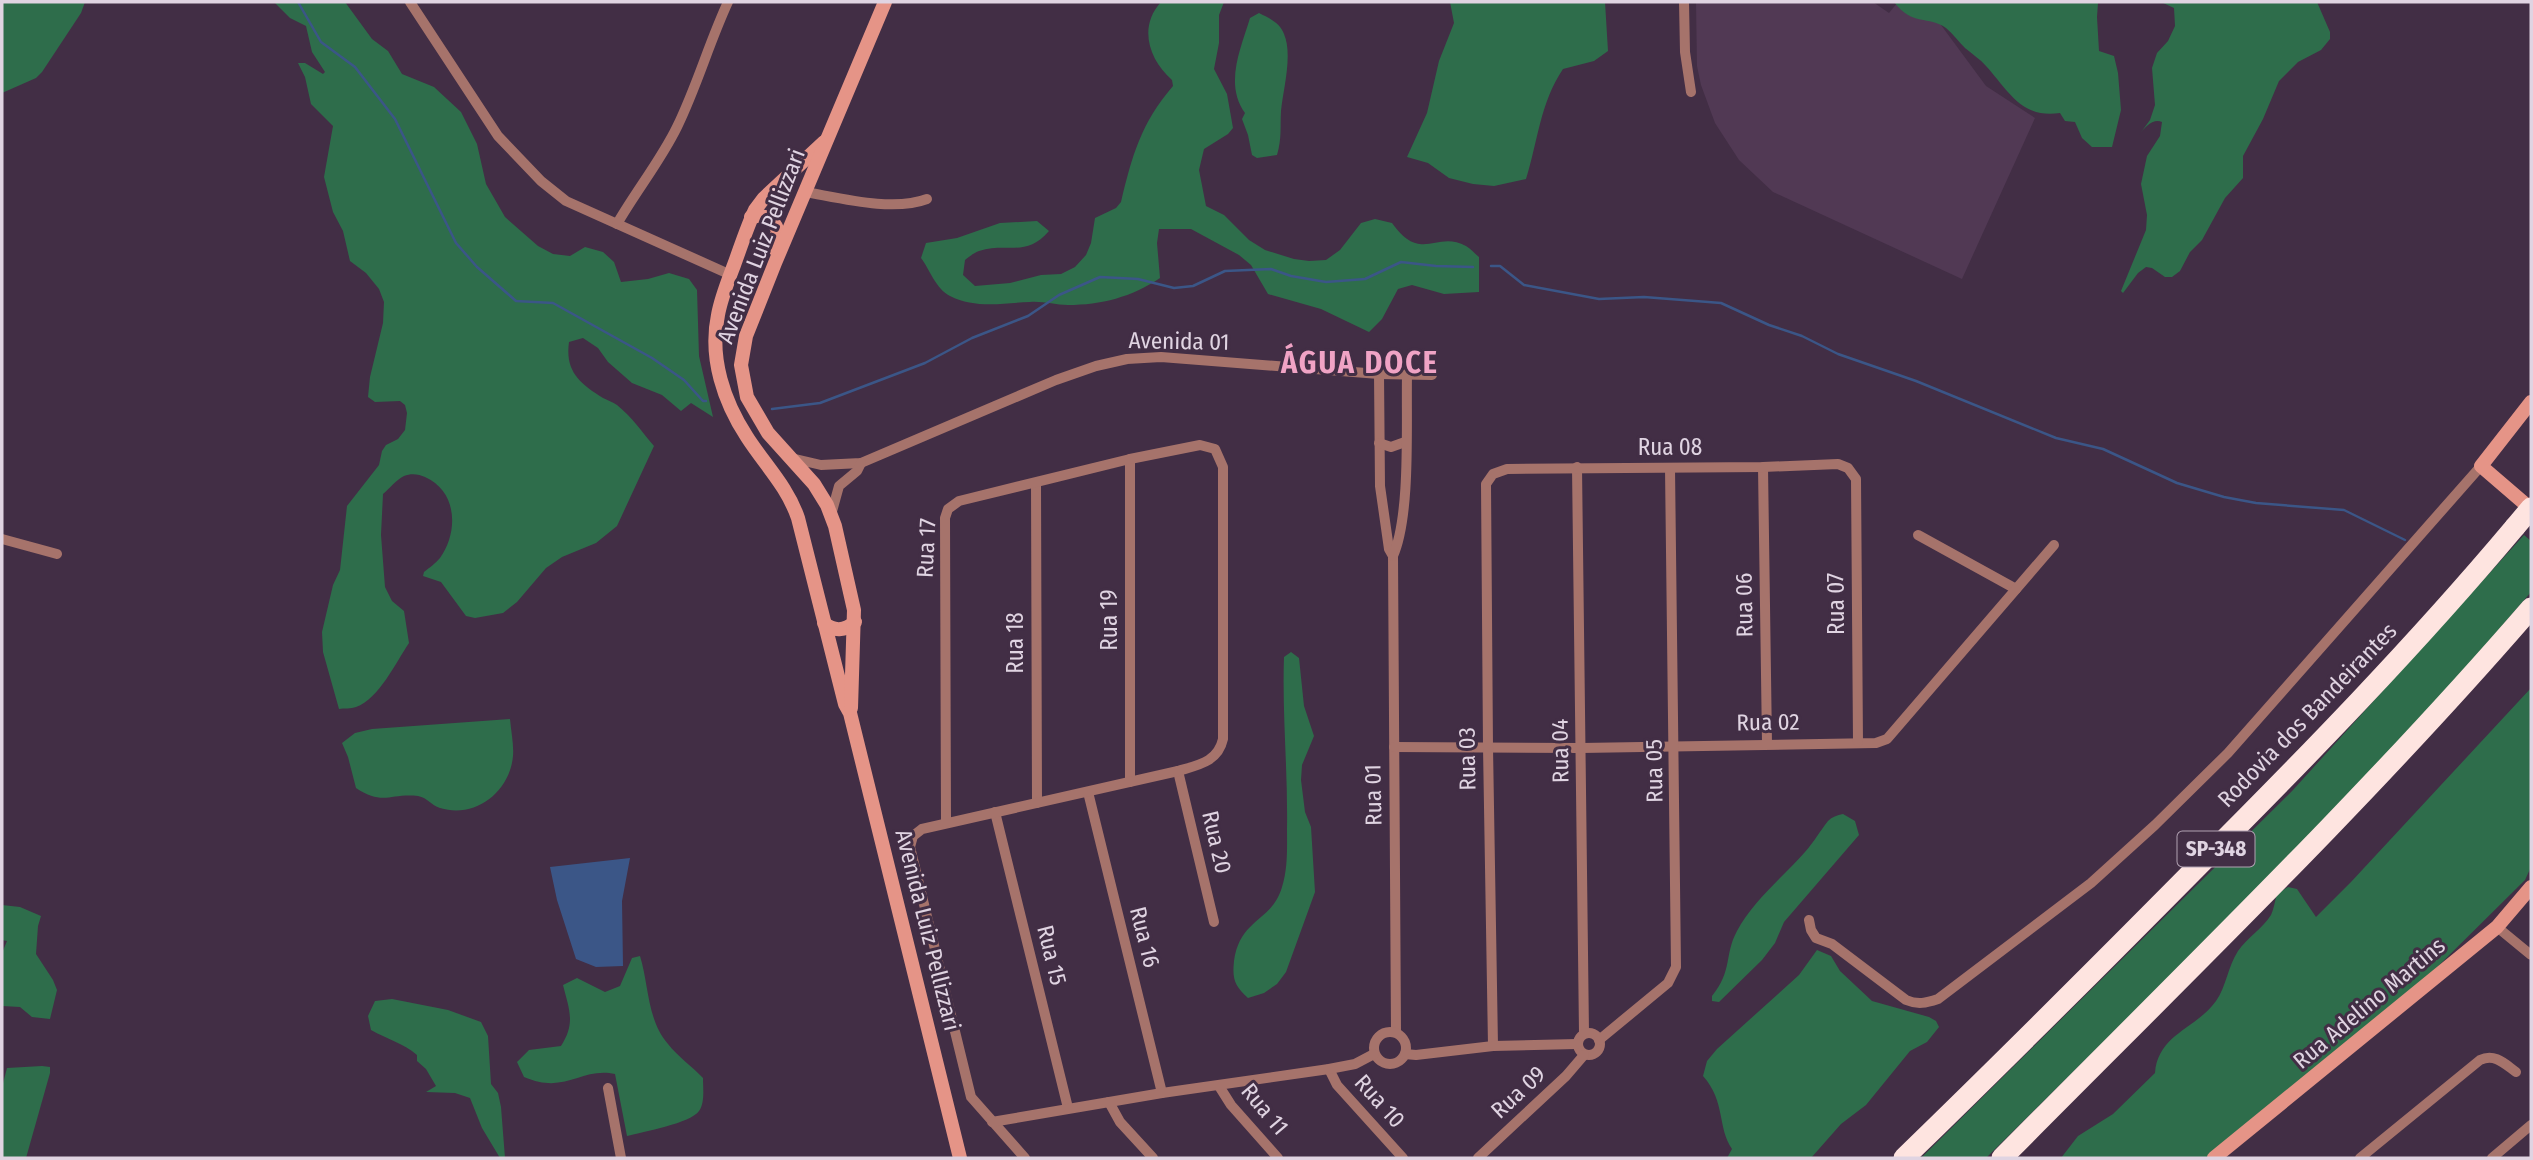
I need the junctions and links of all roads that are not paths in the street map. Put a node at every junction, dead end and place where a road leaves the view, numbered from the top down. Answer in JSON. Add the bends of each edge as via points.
{"nodes":[{"id":1,"x":410,"y":2,"type":"edge"},
{"id":2,"x":729,"y":2,"type":"edge"},
{"id":3,"x":885,"y":2,"type":"edge"},
{"id":4,"x":1684,"y":2,"type":"edge"},
{"id":5,"x":1692,"y":92,"type":"dead end"},
{"id":6,"x":824,"y":142,"type":"junction"},
{"id":7,"x":805,"y":192,"type":"junction"},
{"id":8,"x":927,"y":199,"type":"dead end"},
{"id":9,"x":751,"y":217,"type":"junction"},
{"id":10,"x":617,"y":223,"type":"junction"},
{"id":11,"x":775,"y":263,"type":"junction"},
{"id":12,"x":731,"y":275,"type":"junction"},
{"id":13,"x":1378,"y":374,"type":"junction"},
{"id":14,"x":1407,"y":375,"type":"junction"},
{"id":15,"x":1432,"y":375,"type":"dead end"},
{"id":16,"x":2531,"y":402,"type":"edge"},
{"id":17,"x":1405,"y":442,"type":"junction"},
{"id":18,"x":1379,"y":443,"type":"junction"},
{"id":19,"x":791,"y":458,"type":"junction"},
{"id":20,"x":1130,"y":459,"type":"junction"},
{"id":21,"x":861,"y":463,"type":"junction"},
{"id":22,"x":2481,"y":466,"type":"junction"},
{"id":23,"x":1577,"y":467,"type":"junction"},
{"id":24,"x":1763,"y":467,"type":"junction"},
{"id":25,"x":1670,"y":468,"type":"junction"},
{"id":26,"x":1848,"y":468,"type":"joint"},
{"id":27,"x":1493,"y":474,"type":"joint"},
{"id":28,"x":1036,"y":483,"type":"junction"},
{"id":29,"x":1404,"y":483,"type":"junction"},
{"id":30,"x":1380,"y":485,"type":"junction"},
{"id":31,"x":2531,"y":508,"type":"edge"},
{"id":32,"x":1402,"y":512,"type":"junction"},
{"id":33,"x":1383,"y":514,"type":"junction"},
{"id":34,"x":831,"y":516,"type":"junction"},
{"id":35,"x":1918,"y":535,"type":"dead end"},
{"id":36,"x":2,"y":539,"type":"edge"},
{"id":37,"x":2054,"y":545,"type":"dead end"},
{"id":38,"x":57,"y":554,"type":"dead end"},
{"id":39,"x":1393,"y":556,"type":"junction"},
{"id":40,"x":2016,"y":589,"type":"junction"},
{"id":41,"x":2531,"y":608,"type":"edge"},
{"id":42,"x":855,"y":622,"type":"junction"},
{"id":43,"x":824,"y":623,"type":"junction"},
{"id":44,"x":850,"y":713,"type":"junction"},
{"id":45,"x":1858,"y":742,"type":"junction"},
{"id":46,"x":1768,"y":743,"type":"junction"},
{"id":47,"x":1675,"y":746,"type":"junction"},
{"id":48,"x":1394,"y":747,"type":"junction"},
{"id":49,"x":1488,"y":747,"type":"junction"},
{"id":50,"x":1581,"y":748,"type":"junction"},
{"id":51,"x":1178,"y":771,"type":"junction"},
{"id":52,"x":1130,"y":782,"type":"junction"},
{"id":53,"x":1088,"y":792,"type":"junction"},
{"id":54,"x":1037,"y":803,"type":"junction"},
{"id":55,"x":995,"y":812,"type":"junction"},
{"id":56,"x":946,"y":823,"type":"junction"},
{"id":57,"x":2530,"y":891,"type":"edge"},
{"id":58,"x":1809,"y":920,"type":"dead end"},
{"id":59,"x":1214,"y":922,"type":"dead end"},
{"id":60,"x":2497,"y":927,"type":"junction"},
{"id":61,"x":2531,"y":955,"type":"edge"},
{"id":62,"x":1396,"y":1032,"type":"junction"},
{"id":63,"x":1584,"y":1034,"type":"junction"},
{"id":64,"x":1599,"y":1040,"type":"junction"},
{"id":65,"x":1577,"y":1044,"type":"junction"},
{"id":66,"x":1493,"y":1046,"type":"junction"},
{"id":67,"x":1374,"y":1054,"type":"junction"},
{"id":68,"x":1405,"y":1054,"type":"junction"},
{"id":69,"x":1584,"y":1055,"type":"junction"},
{"id":70,"x":1329,"y":1069,"type":"junction"},
{"id":71,"x":2516,"y":1072,"type":"dead end"},
{"id":72,"x":1219,"y":1086,"type":"junction"},
{"id":73,"x":608,"y":1088,"type":"dead end"},
{"id":74,"x":1161,"y":1093,"type":"junction"},
{"id":75,"x":1109,"y":1102,"type":"junction"},
{"id":76,"x":1068,"y":1108,"type":"junction"},
{"id":77,"x":992,"y":1122,"type":"junction"},
{"id":78,"x":2531,"y":1125,"type":"edge"},
{"id":79,"x":2237,"y":1142,"type":"junction"},
{"id":80,"x":621,"y":1158,"type":"edge"},
{"id":81,"x":960,"y":1158,"type":"edge"},
{"id":82,"x":1025,"y":1158,"type":"edge"},
{"id":83,"x":1153,"y":1158,"type":"edge"},
{"id":84,"x":1279,"y":1158,"type":"edge"},
{"id":85,"x":1403,"y":1158,"type":"edge"},
{"id":86,"x":1478,"y":1158,"type":"edge"},
{"id":87,"x":1904,"y":1158,"type":"edge"},
{"id":88,"x":2002,"y":1158,"type":"edge"},
{"id":89,"x":2214,"y":1158,"type":"edge"},
{"id":90,"x":2227,"y":1158,"type":"edge"},
{"id":91,"x":2360,"y":1158,"type":"edge"},
{"id":92,"x":2492,"y":1158,"type":"edge"}],
"edges":[{"from":1,"to":10,"type":"street","via":[[498,136],[519,159],[566,201]]},
{"from":2,"to":10,"type":"street","via":[[675,131]]},
{"from":3,"to":6,"type":"main road","name":"Avenida Luiz Pellizzari"},
{"from":4,"to":5,"type":"street"},
{"from":6,"to":7,"type":"main road","name":"Avenida Luiz Pellizzari"},
{"from":6,"to":9,"type":"main road","name":"Avenida Luiz Pellizzari","via":[[764,198]]},
{"from":7,"to":8,"type":"street","via":[[893,204]]},
{"from":7,"to":11,"type":"main road","name":"Avenida Luiz Pellizzari"},
{"from":9,"to":11,"type":"main road","via":[[765,216],[777,227],[771,252]]},
{"from":9,"to":12,"type":"main road","name":"Avenida Luiz Pellizzari"},
{"from":10,"to":12,"type":"street"},
{"from":11,"to":19,"type":"main road","name":"Avenida Luiz Pellizzari","via":[[746,336],[741,373],[747,397],[768,433]]},
{"from":12,"to":43,"type":"main road","name":"Avenida Luiz Pellizzari","via":[[719,307],[715,337],[725,395],[747,437],[791,499]]},
{"from":13,"to":14,"type":"street","name":"Avenida 01"},
{"from":13,"to":18,"type":"street"},
{"from":13,"to":21,"type":"street","name":"Avenida 01","via":[[1161,357],[1126,359],[1056,380]]},
{"from":14,"to":15,"type":"street","name":"Avenida 01"},
{"from":14,"to":17,"type":"street"},
{"from":16,"to":22,"type":"main road"},
{"from":17,"to":18,"type":"street","via":[[1391,447]]},
{"from":17,"to":29,"type":"street"},
{"from":18,"to":30,"type":"street"},
{"from":19,"to":21,"type":"street","name":"Avenida 01","via":[[821,465]]},
{"from":19,"to":34,"type":"main road","name":"Avenida Luiz Pellizzari","via":[[814,484]]},
{"from":20,"to":28,"type":"street","name":"Rua 17"},
{"from":20,"to":51,"type":"street","name":"Rua 17","via":[[1200,445],[1215,449],[1223,467],[1223,739],[1207,762]]},
{"from":20,"to":52,"type":"street","name":"Rua 19"},
{"from":21,"to":34,"type":"street","name":"Avenida 01","via":[[839,485]]},
{"from":22,"to":31,"type":"main road"},
{"from":22,"to":58,"type":"street","via":[[2228,753],[2155,825],[2091,883],[1938,999],[1925,1004],[1906,1000],[1832,944],[1816,938]]},
{"from":23,"to":25,"type":"street","name":"Rua 08"},
{"from":23,"to":27,"type":"street","name":"Rua 08","via":[[1507,469]]},
{"from":23,"to":50,"type":"street","name":"Rua 04"},
{"from":24,"to":25,"type":"street","name":"Rua 08"},
{"from":24,"to":26,"type":"street","name":"Rua 08","via":[[1838,464]]},
{"from":24,"to":46,"type":"street","name":"Rua 06"},
{"from":25,"to":47,"type":"street","name":"Rua 05"},
{"from":26,"to":45,"type":"street","name":"Rua 07","via":[[1856,479]]},
{"from":27,"to":49,"type":"street","name":"Rua 03","via":[[1486,484]]},
{"from":28,"to":54,"type":"street","name":"Rua 18"},
{"from":28,"to":56,"type":"street","name":"Rua 17","via":[[959,501],[945,518]]},
{"from":29,"to":30,"type":"street"},
{"from":29,"to":32,"type":"street"},
{"from":30,"to":33,"type":"street"},
{"from":31,"to":87,"type":"highway","name":"Rodovia dos Bandeirantes","number":"SP-348","bridge":true,"via":[[2456,596],[2285,779]]},
{"from":32,"to":33,"type":"street"},
{"from":32,"to":39,"type":"street"},
{"from":33,"to":39,"type":"street"},
{"from":34,"to":42,"type":"main road","name":"Avenida Luiz Pellizzari"},
{"from":35,"to":40,"type":"street"},
{"from":36,"to":38,"type":"street"},
{"from":37,"to":40,"type":"street","name":"Rua 02"},
{"from":39,"to":48,"type":"street","name":"Rua 01"},
{"from":40,"to":45,"type":"street","name":"Rua 02","via":[[1887,739]]},
{"from":41,"to":88,"type":"highway","number":"SP-348","via":[[2301,859]]},
{"from":42,"to":43,"type":"main road","via":[[838,630]]},
{"from":42,"to":44,"type":"main road","name":"Avenida Luiz Pellizzari"},
{"from":43,"to":44,"type":"main road","name":"Avenida Luiz Pellizzari"},
{"from":44,"to":81,"type":"main road","name":"Avenida Luiz Pellizzari"},
{"from":45,"to":46,"type":"street","name":"Rua 02"},
{"from":46,"to":47,"type":"street","name":"Rua 02"},
{"from":47,"to":50,"type":"street","name":"Rua 02"},
{"from":47,"to":64,"type":"street","name":"Rua 05","via":[[1676,967],[1668,983]]},
{"from":48,"to":49,"type":"street","name":"Rua 02"},
{"from":48,"to":62,"type":"street","name":"Rua 01"},
{"from":49,"to":50,"type":"street","name":"Rua 02"},
{"from":49,"to":66,"type":"street","name":"Rua 03"},
{"from":50,"to":63,"type":"street","name":"Rua 04"},
{"from":51,"to":52,"type":"street"},
{"from":51,"to":59,"type":"street","name":"Rua 20"},
{"from":52,"to":53,"type":"street"},
{"from":53,"to":54,"type":"street"},
{"from":53,"to":74,"type":"street","name":"Rua 16"},
{"from":54,"to":55,"type":"street"},
{"from":55,"to":56,"type":"street"},
{"from":55,"to":76,"type":"street","name":"Rua 15"},
{"from":56,"to":77,"type":"street","via":[[922,829],[910,847],[971,1097]]},
{"from":57,"to":60,"type":"main road","name":"Rua Adelino Martins"},
{"from":60,"to":61,"type":"street"},
{"from":60,"to":79,"type":"main road","name":"Rua Adelino Martins"},
{"from":62,"to":67,"type":"street","via":[[1378,1036]]},
{"from":62,"to":68,"type":"street","via":[[1405,1041]]},
{"from":63,"to":64,"type":"street","via":[[1593,1033]]},
{"from":63,"to":65,"type":"street"},
{"from":64,"to":69,"type":"street","via":[[1597,1052]]},
{"from":65,"to":66,"type":"street"},
{"from":65,"to":69,"type":"street"},
{"from":66,"to":68,"type":"street"},
{"from":67,"to":68,"type":"street","via":[[1390,1064]]},
{"from":67,"to":70,"type":"street"},
{"from":69,"to":86,"type":"street","name":"Rua 09"},
{"from":70,"to":72,"type":"street"},
{"from":70,"to":85,"type":"street","name":"Rua 10","via":[[1337,1085]]},
{"from":71,"to":91,"type":"street","via":[[2496,1059],[2480,1060]]},
{"from":72,"to":74,"type":"street"},
{"from":72,"to":84,"type":"street","name":"Rua 11"},
{"from":73,"to":80,"type":"street"},
{"from":74,"to":75,"type":"street"},
{"from":75,"to":76,"type":"street"},
{"from":75,"to":83,"type":"street","via":[[1120,1122]]},
{"from":76,"to":77,"type":"street"},
{"from":77,"to":82,"type":"street"},
{"from":78,"to":92,"type":"street"},
{"from":79,"to":89,"type":"main road","name":"Rua Adelino Martins"},
{"from":79,"to":90,"type":"main road","name":"Rua Adelino Martins"}]}
